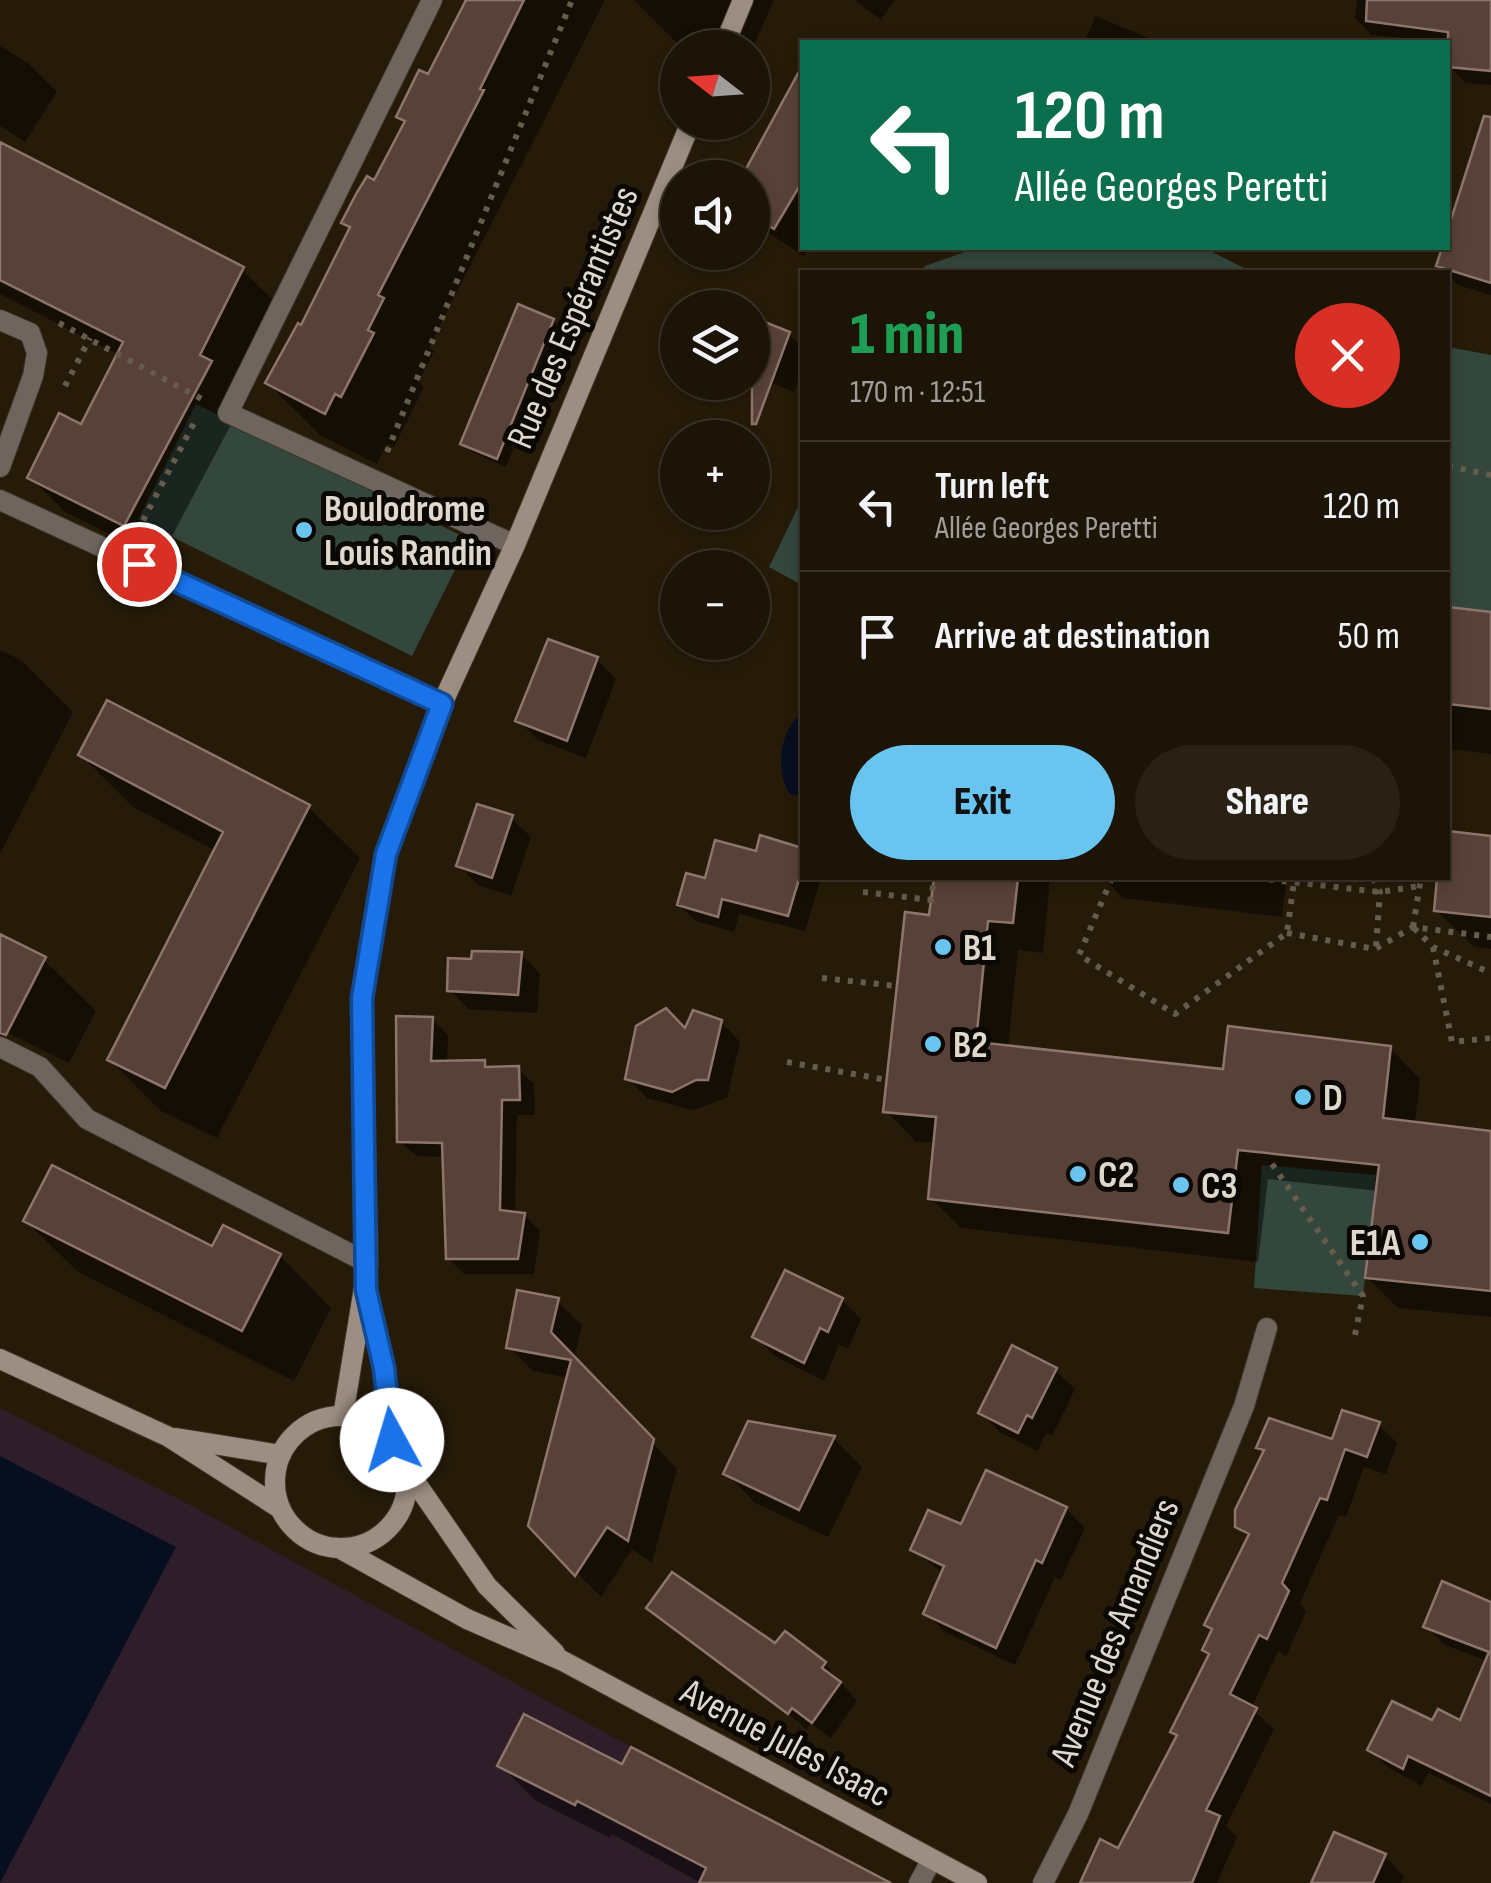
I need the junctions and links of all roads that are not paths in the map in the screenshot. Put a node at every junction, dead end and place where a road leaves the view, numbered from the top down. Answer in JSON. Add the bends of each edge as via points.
{"nodes":[{"id":1,"x":432,"y":0,"type":"edge"},
{"id":2,"x":743,"y":0,"type":"edge"},
{"id":3,"x":730,"y":30,"type":"edge"},
{"id":4,"x":684,"y":140,"type":"edge"},
{"id":5,"x":0,"y":320,"type":"edge"},
{"id":6,"x":0,"y":466,"type":"edge"},
{"id":7,"x":0,"y":500,"type":"edge"},
{"id":8,"x":516,"y":545,"type":"junction"},
{"id":9,"x":442,"y":704,"type":"junction"},
{"id":10,"x":0,"y":1047,"type":"edge"},
{"id":11,"x":368,"y":1263,"type":"junction"},
{"id":12,"x":366,"y":1290,"type":"junction"},
{"id":13,"x":1267,"y":1328,"type":"dead end"},
{"id":14,"x":0,"y":1359,"type":"edge"},
{"id":15,"x":344,"y":1416,"type":"junction"},
{"id":16,"x":169,"y":1437,"type":"junction"},
{"id":17,"x":392,"y":1440,"type":"junction"},
{"id":18,"x":281,"y":1455,"type":"junction"},
{"id":19,"x":406,"y":1468,"type":"junction"},
{"id":20,"x":281,"y":1509,"type":"junction"},
{"id":21,"x":339,"y":1548,"type":"junction"},
{"id":22,"x":563,"y":1661,"type":"junction"},
{"id":23,"x":932,"y":1860,"type":"junction"},
{"id":24,"x":919,"y":1883,"type":"edge"},
{"id":25,"x":978,"y":1883,"type":"edge"},
{"id":26,"x":1043,"y":1883,"type":"edge"}],
"edges":[{"from":1,"to":8,"type":"street","via":[[228,413]]},
{"from":2,"to":3,"type":"main road"},
{"from":4,"to":8,"type":"main road","name":"Rue des Espérantistes"},
{"from":5,"to":6,"type":"street","via":[[30,334],[37,353]]},
{"from":7,"to":9,"type":"street"},
{"from":8,"to":9,"type":"main road","name":"Rue des Espérantistes"},
{"from":9,"to":11,"type":"main road","name":"Rue des Espérantistes","via":[[386,854],[362,998]]},
{"from":10,"to":11,"type":"street","via":[[40,1068],[87,1120]]},
{"from":11,"to":12,"type":"main road","name":"Rue des Espérantistes"},
{"from":12,"to":15,"type":"main road","name":"Rue des Espérantistes"},
{"from":12,"to":17,"type":"main road","name":"Rue des Espérantistes"},
{"from":13,"to":26,"type":"street","name":"Avenue des Amandiers","via":[[1244,1406],[1078,1814]]},
{"from":14,"to":16,"type":"main road"},
{"from":15,"to":17,"type":"main road","via":[[378,1427]]},
{"from":15,"to":18,"type":"main road","via":[[306,1426]]},
{"from":16,"to":18,"type":"main road"},
{"from":16,"to":20,"type":"main road"},
{"from":17,"to":19,"type":"main road"},
{"from":18,"to":20,"type":"main road"},
{"from":19,"to":21,"type":"main road","via":[[403,1504],[393,1522],[360,1546]]},
{"from":19,"to":22,"type":"main road","name":"Avenue Jules Isaac","via":[[488,1586]]},
{"from":20,"to":21,"type":"main road","via":[[304,1537]]},
{"from":21,"to":22,"type":"main road","name":"Avenue Jules Isaac","via":[[466,1618]]},
{"from":22,"to":23,"type":"main road","name":"Avenue Jules Isaac"},
{"from":23,"to":24,"type":"street"},
{"from":23,"to":25,"type":"main road","name":"Avenue Jules Isaac"}]}
